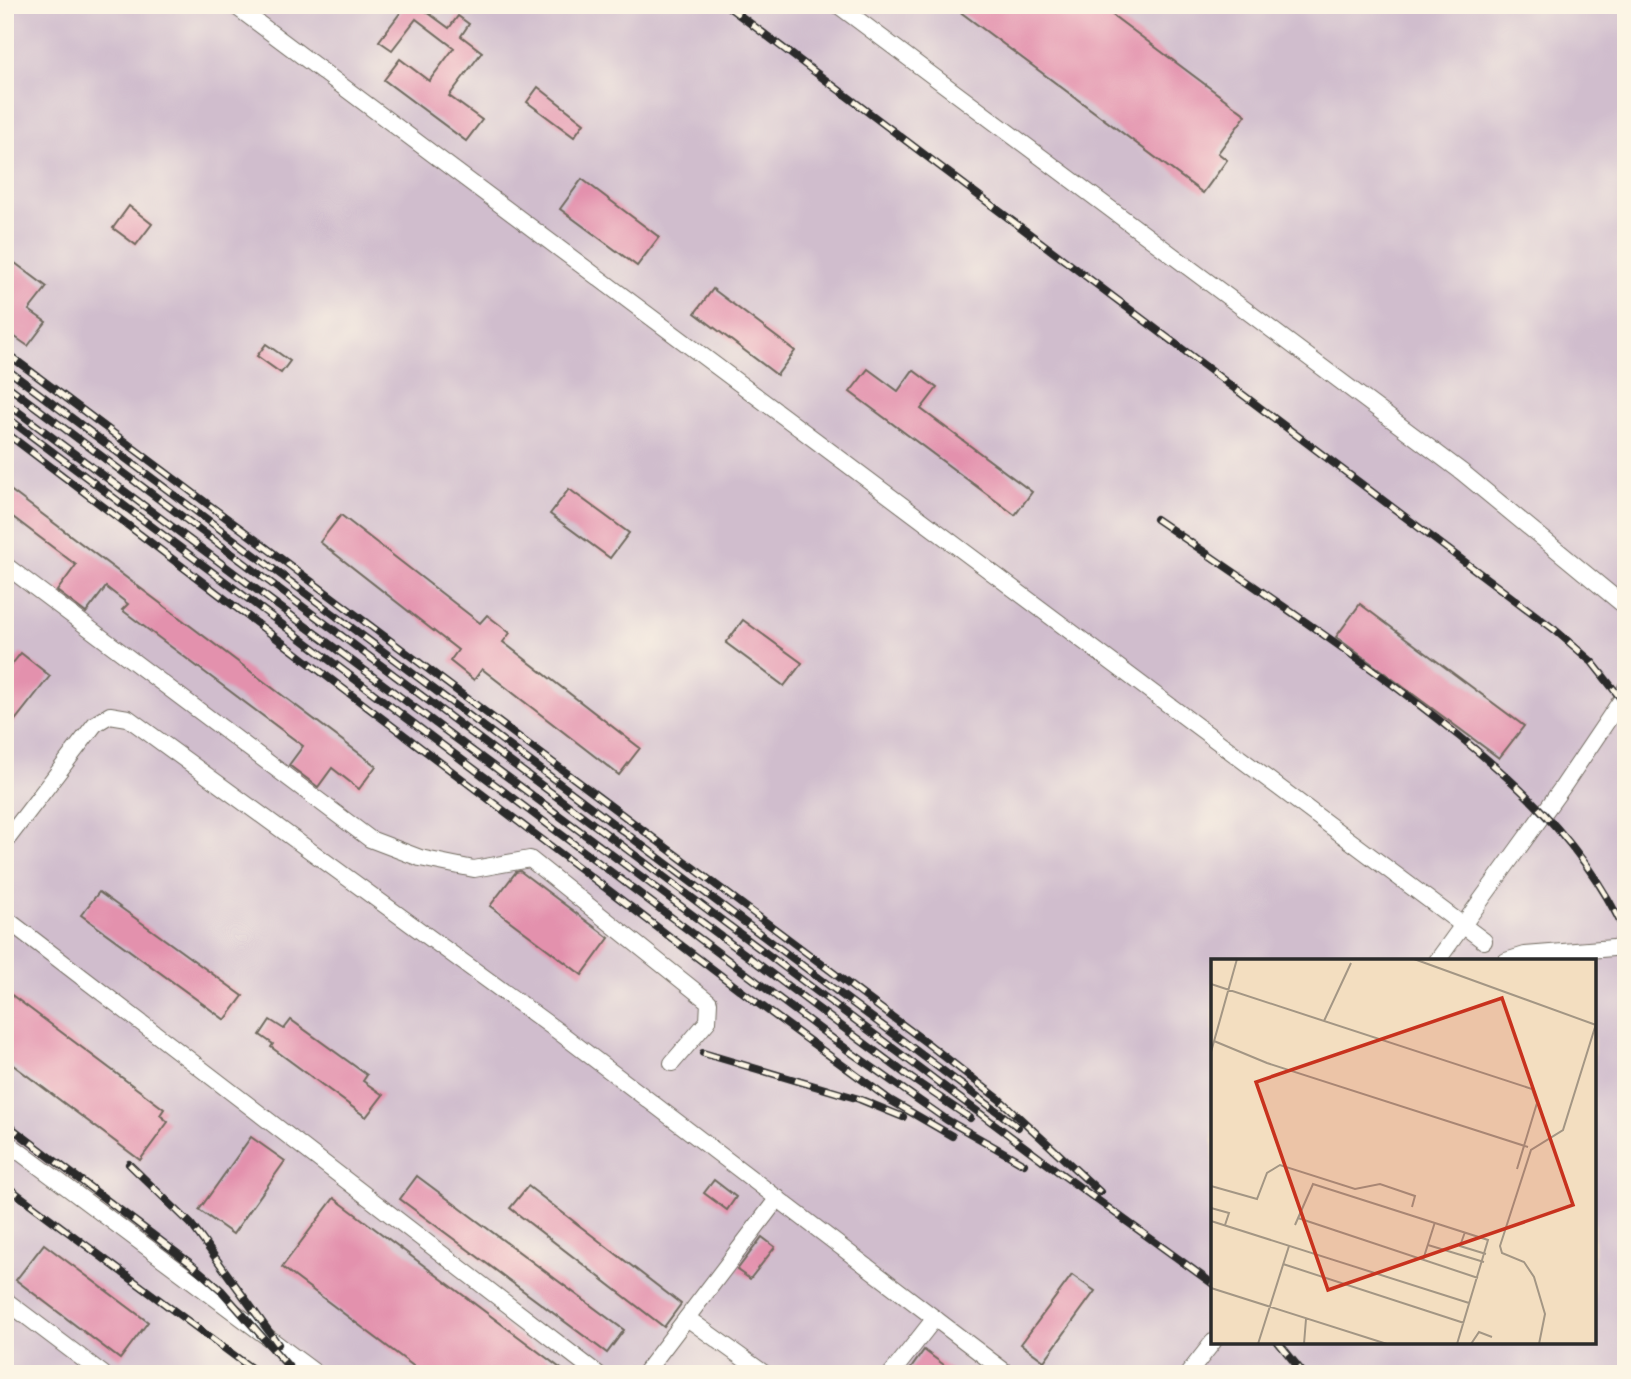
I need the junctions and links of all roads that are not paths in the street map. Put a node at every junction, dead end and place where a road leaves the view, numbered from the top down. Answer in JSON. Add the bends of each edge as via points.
{"nodes":[{"id":1,"x":234,"y":5,"type":"edge"},
{"id":2,"x":838,"y":5,"type":"edge"},
{"id":3,"x":5,"y":565,"type":"edge"},
{"id":4,"x":1626,"y":607,"type":"edge"},
{"id":5,"x":1626,"y":688,"type":"edge"},
{"id":6,"x":5,"y":842,"type":"edge"},
{"id":7,"x":5,"y":918,"type":"edge"},
{"id":8,"x":1463,"y":926,"type":"junction"},
{"id":9,"x":1485,"y":941,"type":"dead end"},
{"id":10,"x":1626,"y":947,"type":"edge"},
{"id":11,"x":1438,"y":959,"type":"edge"},
{"id":12,"x":1512,"y":959,"type":"edge"},
{"id":13,"x":672,"y":1063,"type":"dead end"},
{"id":14,"x":5,"y":1141,"type":"edge"},
{"id":15,"x":778,"y":1198,"type":"junction"},
{"id":16,"x":5,"y":1300,"type":"edge"},
{"id":17,"x":687,"y":1318,"type":"junction"},
{"id":18,"x":935,"y":1318,"type":"junction"},
{"id":19,"x":1211,"y":1344,"type":"edge"},
{"id":20,"x":103,"y":1374,"type":"edge"},
{"id":21,"x":317,"y":1374,"type":"edge"},
{"id":22,"x":598,"y":1374,"type":"edge"},
{"id":23,"x":644,"y":1374,"type":"edge"},
{"id":24,"x":765,"y":1374,"type":"edge"},
{"id":25,"x":891,"y":1374,"type":"edge"},
{"id":26,"x":1008,"y":1374,"type":"edge"},
{"id":27,"x":1188,"y":1374,"type":"edge"}],
"edges":[{"from":1,"to":8,"type":"street"},
{"from":2,"to":4,"type":"street","via":[[1462,472]]},
{"from":3,"to":13,"type":"street","via":[[370,839],[420,858],[474,869],[530,859],[709,1002],[708,1021]]},
{"from":5,"to":8,"type":"street","via":[[1562,788]]},
{"from":6,"to":15,"type":"street","via":[[95,723],[110,715],[128,718]]},
{"from":7,"to":22,"type":"street"},
{"from":8,"to":9,"type":"street"},
{"from":8,"to":11,"type":"street"},
{"from":10,"to":12,"type":"street"},
{"from":14,"to":21,"type":"street"},
{"from":15,"to":17,"type":"street"},
{"from":15,"to":18,"type":"street"},
{"from":16,"to":20,"type":"street"},
{"from":17,"to":23,"type":"street"},
{"from":17,"to":24,"type":"street"},
{"from":18,"to":25,"type":"street"},
{"from":18,"to":26,"type":"street"},
{"from":19,"to":27,"type":"street"}]}
